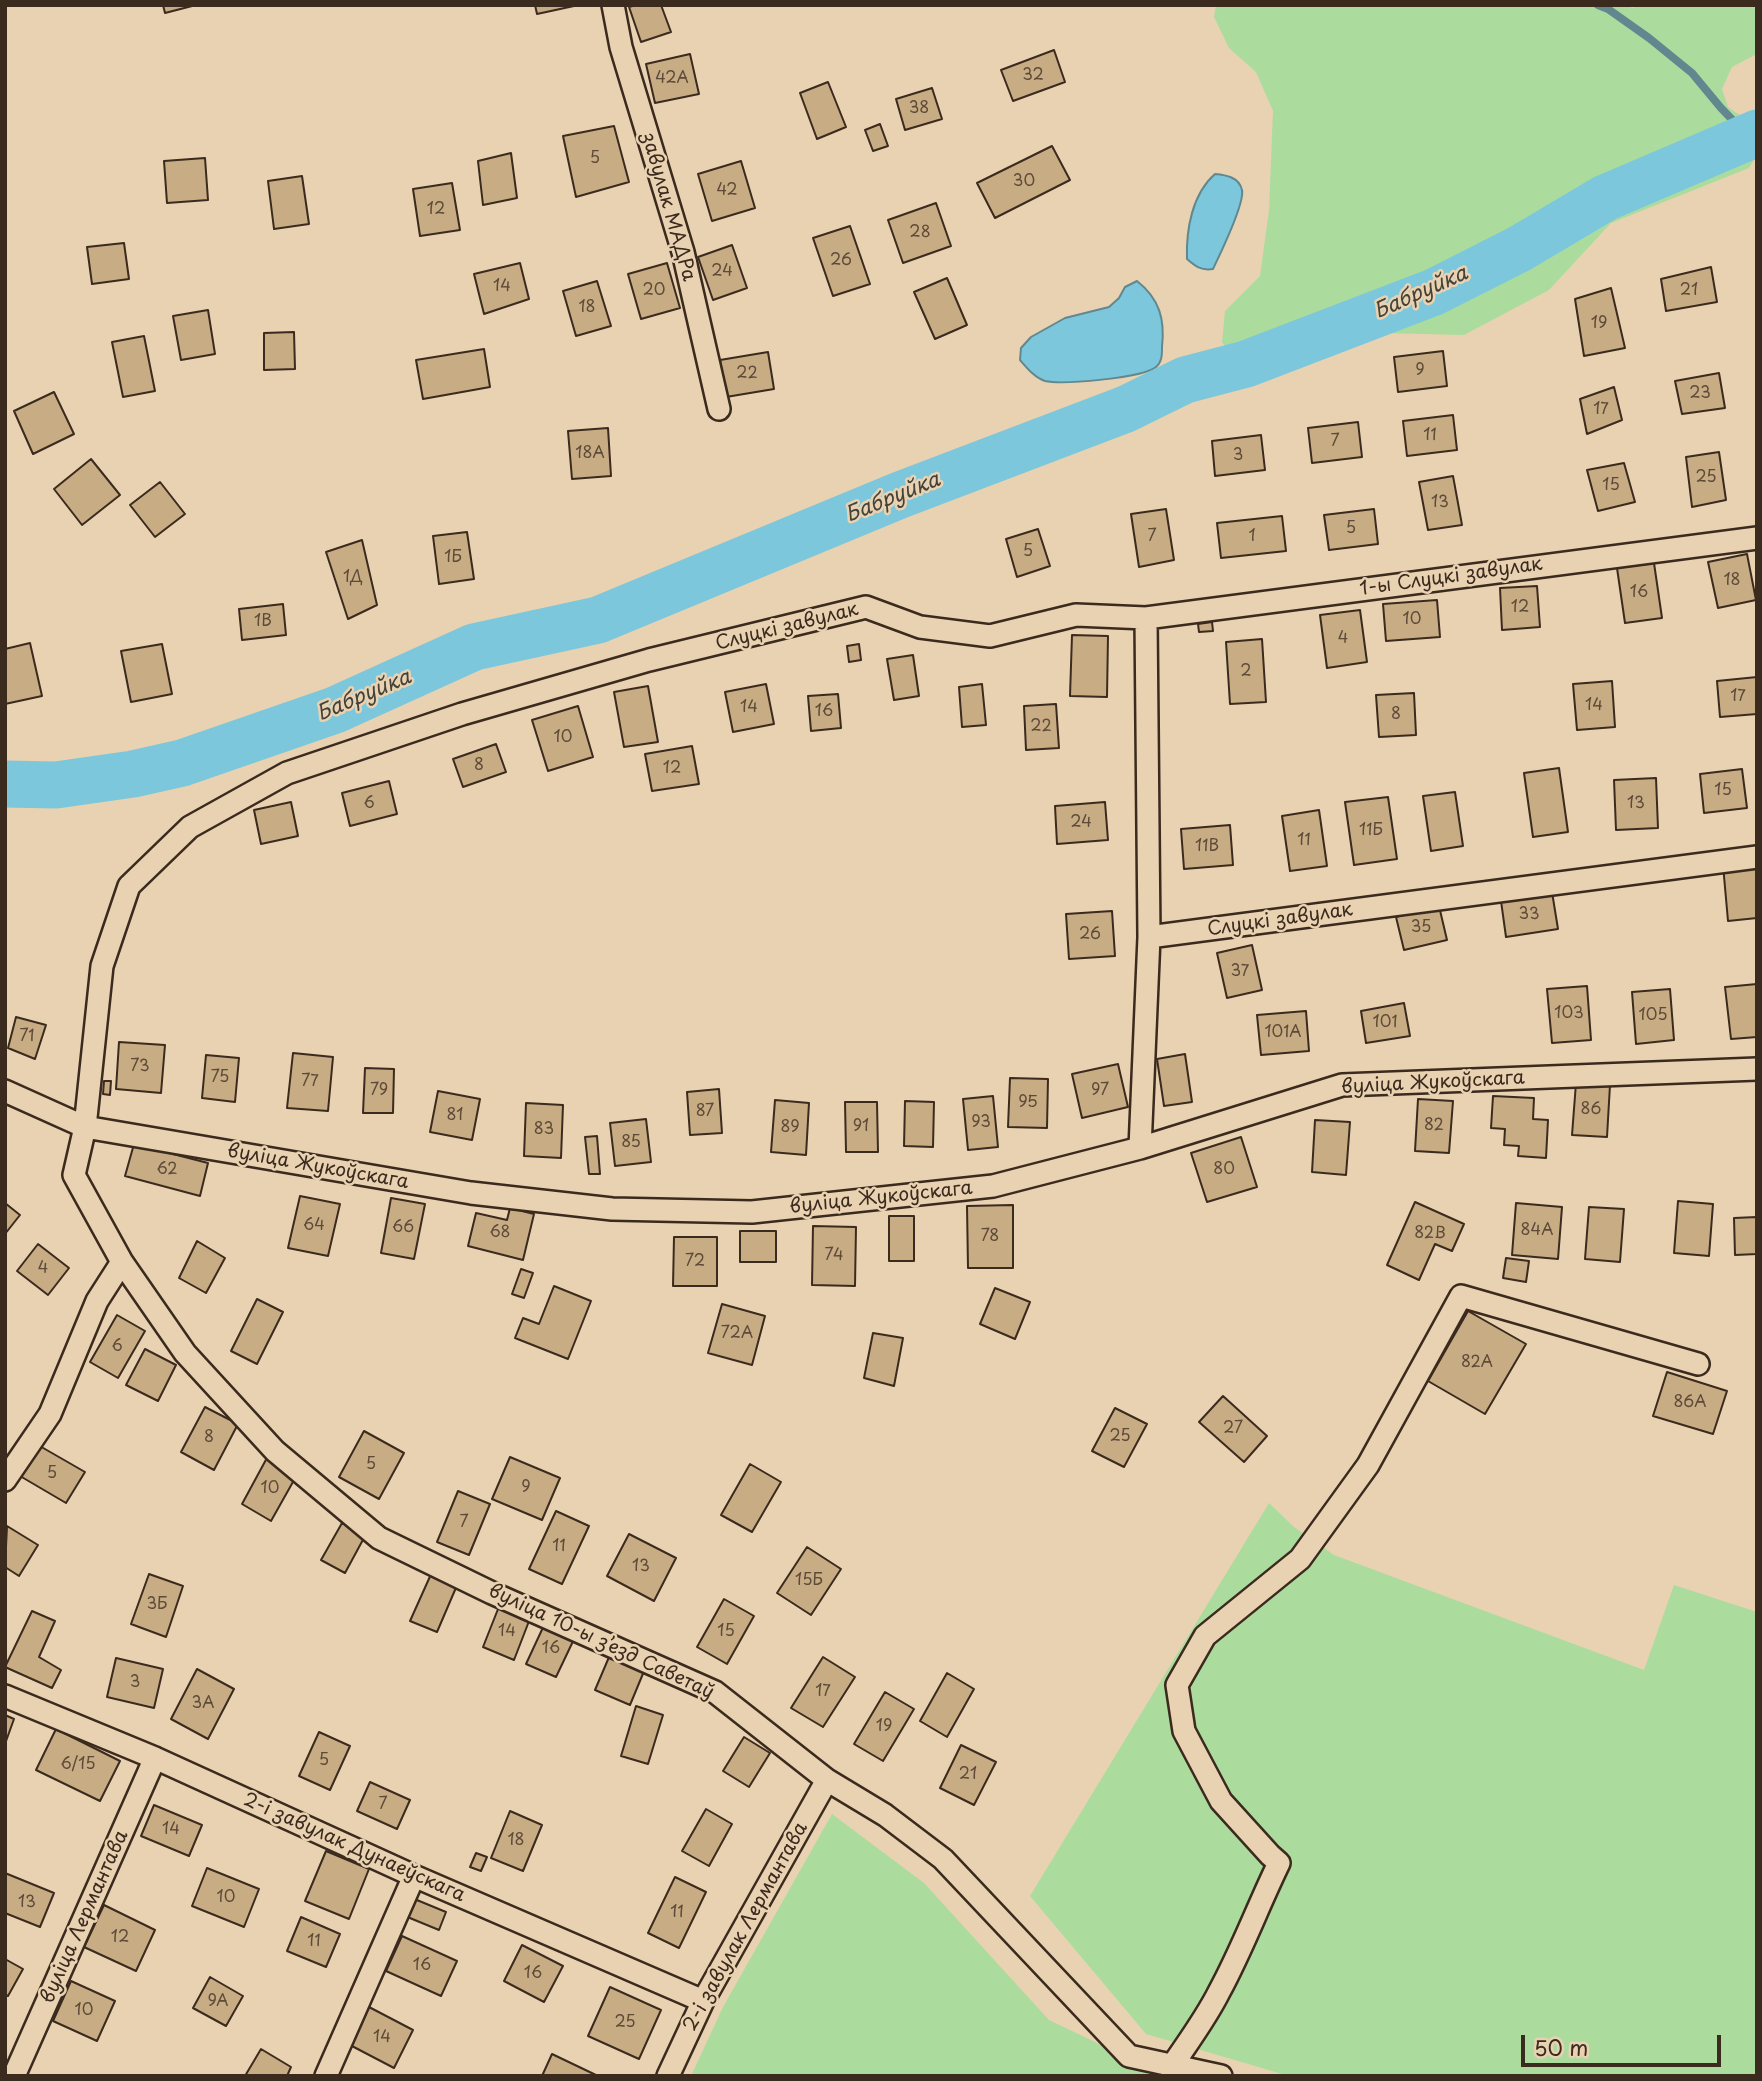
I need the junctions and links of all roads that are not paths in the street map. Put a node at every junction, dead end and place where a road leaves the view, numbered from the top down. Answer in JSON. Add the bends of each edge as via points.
{"nodes":[{"id":1,"x":612,"y":5,"type":"edge"},
{"id":2,"x":719,"y":409,"type":"dead end"},
{"id":3,"x":1757,"y":538,"type":"edge"},
{"id":4,"x":1146,"y":618,"type":"junction"},
{"id":5,"x":1757,"y":857,"type":"edge"},
{"id":6,"x":1149,"y":937,"type":"junction"},
{"id":7,"x":1757,"y":1069,"type":"edge"},
{"id":8,"x":5,"y":1091,"type":"edge"},
{"id":9,"x":85,"y":1128,"type":"junction"},
{"id":10,"x":1140,"y":1148,"type":"junction"},
{"id":11,"x":122,"y":1262,"type":"junction"},
{"id":12,"x":1698,"y":1364,"type":"dead end"},
{"id":13,"x":5,"y":1480,"type":"edge"},
{"id":14,"x":5,"y":1696,"type":"edge"},
{"id":15,"x":155,"y":1758,"type":"junction"},
{"id":16,"x":827,"y":1780,"type":"junction"},
{"id":17,"x":414,"y":1876,"type":"junction"},
{"id":18,"x":703,"y":2001,"type":"junction"},
{"id":19,"x":1172,"y":2071,"type":"edge"},
{"id":20,"x":15,"y":2076,"type":"edge"},
{"id":21,"x":326,"y":2076,"type":"edge"},
{"id":22,"x":668,"y":2076,"type":"edge"},
{"id":23,"x":1221,"y":2076,"type":"edge"}],
"edges":[{"from":1,"to":2,"type":"street","name":"завулак МАДРа","via":[[683,252]]},
{"from":3,"to":4,"type":"street","name":"1-ы Слуцкі завулак"},
{"from":4,"to":6,"type":"street"},
{"from":4,"to":9,"type":"street","name":"Слуцкі завулак","via":[[1076,615],[990,636],[920,627],[866,607],[649,660],[461,714],[287,772],[190,827],[129,887],[102,966]]},
{"from":5,"to":6,"type":"street","name":"Слуцкі завулак"},
{"from":6,"to":10,"type":"street"},
{"from":7,"to":10,"type":"street","name":"вуліца Жукоўскага","via":[[1342,1085]]},
{"from":8,"to":9,"type":"street","name":"вуліца Жукоўскага"},
{"from":9,"to":10,"type":"street","name":"вуліца Жукоўскага","via":[[471,1193],[612,1209],[739,1212],[993,1186]]},
{"from":9,"to":11,"type":"street","name":"вуліца 10-ы зʼезд Саветаў","via":[[74,1175]]},
{"from":11,"to":13,"type":"street","via":[[97,1301],[50,1414]]},
{"from":11,"to":16,"type":"street","name":"вуліца 10-ы зʼезд Саветаў","via":[[185,1353],[275,1451],[379,1538],[715,1692]]},
{"from":12,"to":19,"type":"street","via":[[1461,1296],[1368,1465],[1300,1559],[1205,1636],[1177,1685],[1184,1731],[1221,1801],[1279,1863],[1218,1996]]},
{"from":14,"to":15,"type":"street","name":"2-і завулак Дунаеўскага"},
{"from":15,"to":17,"type":"street","name":"2-і завулак Дунаеўскага"},
{"from":15,"to":20,"type":"street","name":"вуліца Лермантава"},
{"from":16,"to":18,"type":"street","name":"2-і завулак Лермантава"},
{"from":16,"to":19,"type":"street","name":"вуліца 10-ы зʼезд Саветаў","via":[[885,1815],[943,1859],[1129,2056]]},
{"from":17,"to":18,"type":"street","name":"2-і завулак Дунаеўскага"},
{"from":17,"to":21,"type":"street"},
{"from":18,"to":22,"type":"street","name":"2-і завулак Лермантава"},
{"from":19,"to":23,"type":"street","name":"вуліца 10-ы зʼезд Саветаў"}]}
